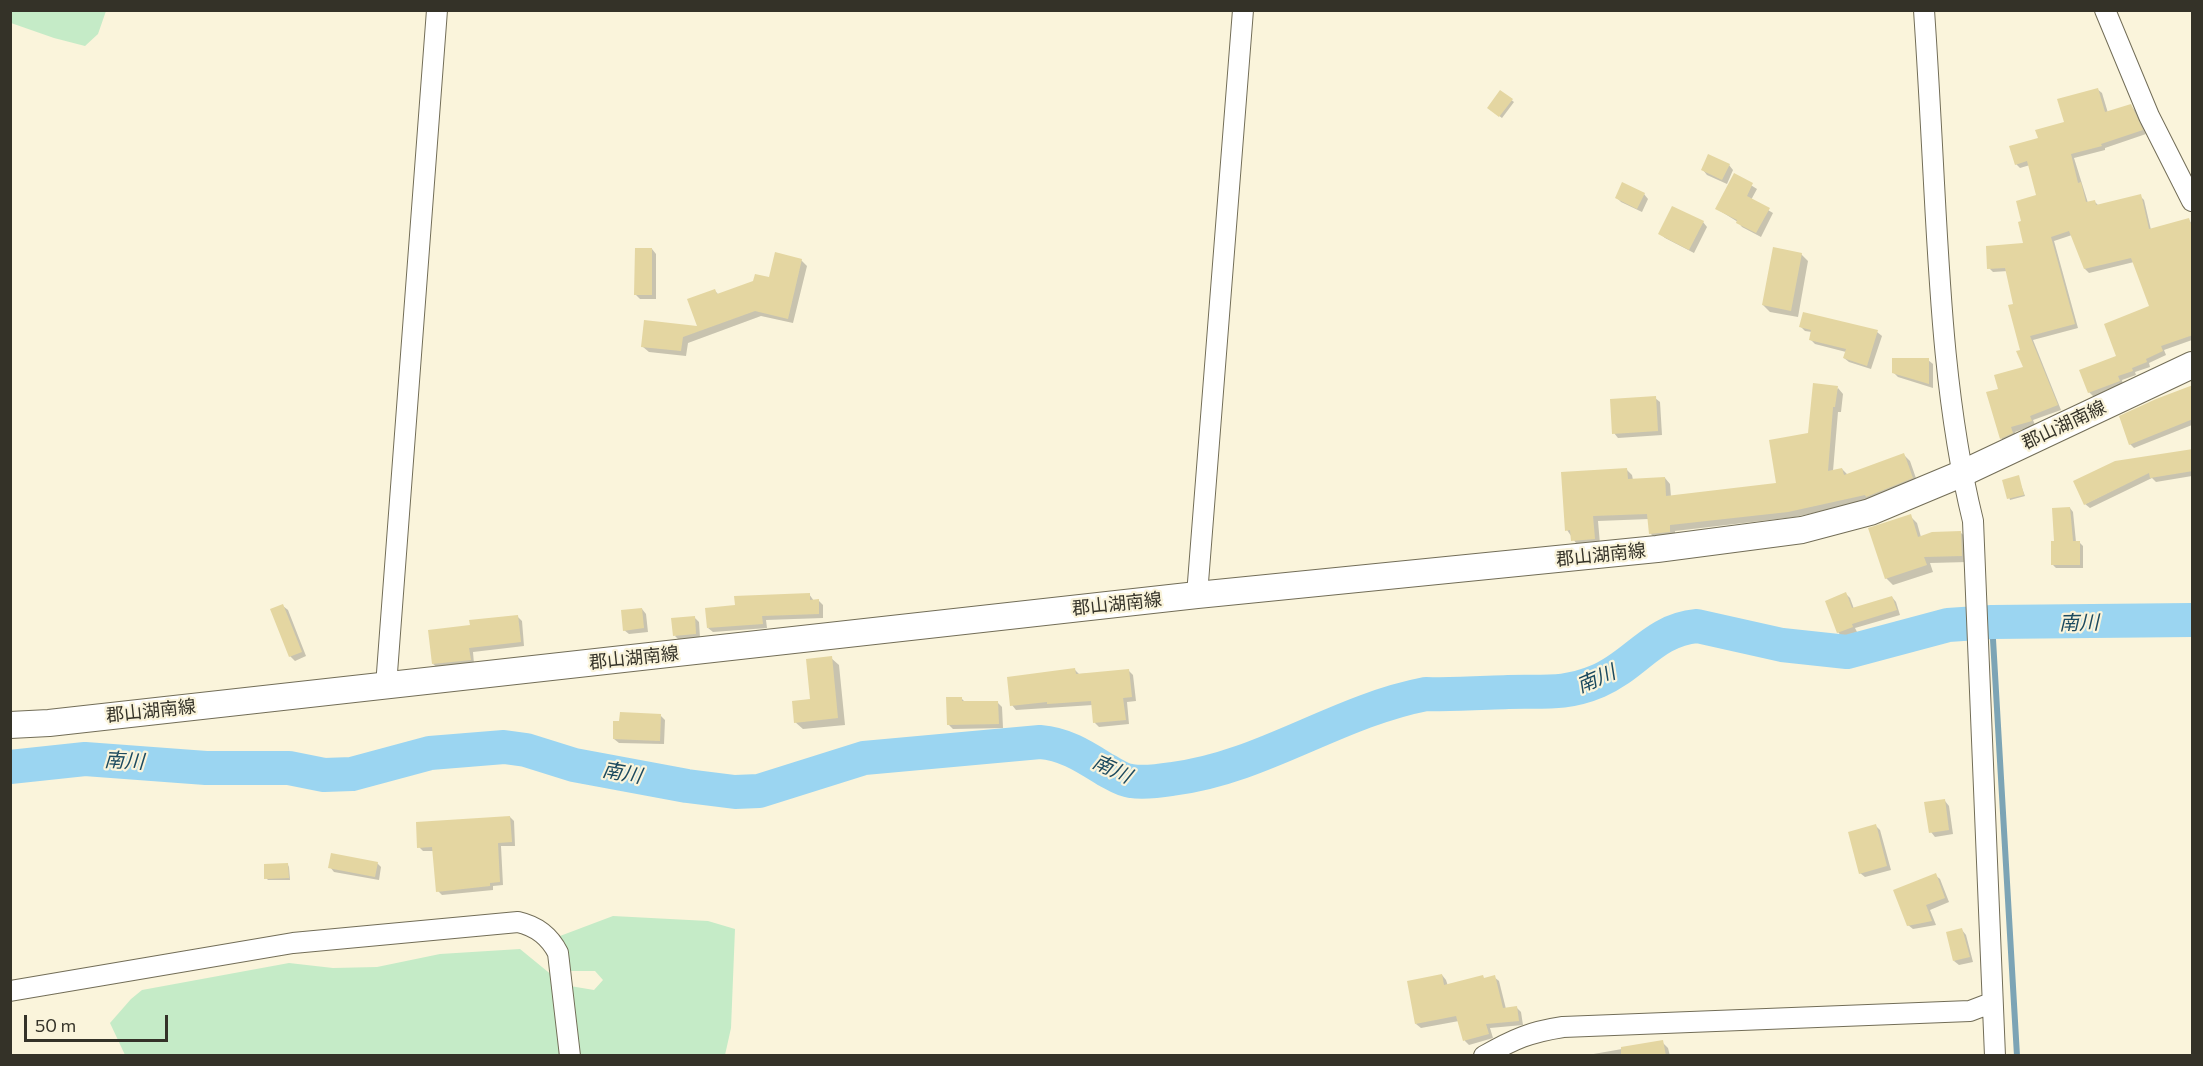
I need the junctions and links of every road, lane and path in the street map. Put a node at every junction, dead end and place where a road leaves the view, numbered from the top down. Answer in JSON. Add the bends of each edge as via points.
{"nodes":[{"id":1,"x":437,"y":10,"type":"edge"},
{"id":2,"x":1243,"y":10,"type":"edge"},
{"id":3,"x":1924,"y":10,"type":"edge"},
{"id":4,"x":2105,"y":10,"type":"edge"},
{"id":5,"x":2193,"y":201,"type":"edge"},
{"id":6,"x":2193,"y":365,"type":"edge"},
{"id":7,"x":1961,"y":474,"type":"junction"},
{"id":8,"x":1197,"y":595,"type":"junction"},
{"id":9,"x":386,"y":686,"type":"junction"},
{"id":10,"x":10,"y":725,"type":"edge"},
{"id":11,"x":10,"y":991,"type":"edge"},
{"id":12,"x":1991,"y":1003,"type":"junction"},
{"id":13,"x":570,"y":1056,"type":"edge"},
{"id":14,"x":1484,"y":1056,"type":"edge"},
{"id":15,"x":1995,"y":1056,"type":"edge"}],
"edges":[{"from":1,"to":9,"type":"street"},
{"from":2,"to":8,"type":"street"},
{"from":3,"to":7,"type":"street","via":[[1940,298]]},
{"from":4,"to":5,"type":"street","via":[[2149,116]]},
{"from":6,"to":7,"type":"main road","name":"郡山湖南線"},
{"from":7,"to":8,"type":"main road","name":"郡山湖南線","via":[[1870,512],[1802,530],[1657,549]]},
{"from":7,"to":12,"type":"street","via":[[1973,521]]},
{"from":8,"to":9,"type":"main road","name":"郡山湖南線"},
{"from":9,"to":10,"type":"main road","name":"郡山湖南線"},
{"from":11,"to":13,"type":"street","via":[[293,943],[518,922],[539,931],[558,953]]},
{"from":12,"to":14,"type":"street","via":[[1970,1011],[1563,1027],[1518,1037]]},
{"from":12,"to":15,"type":"street"}]}
